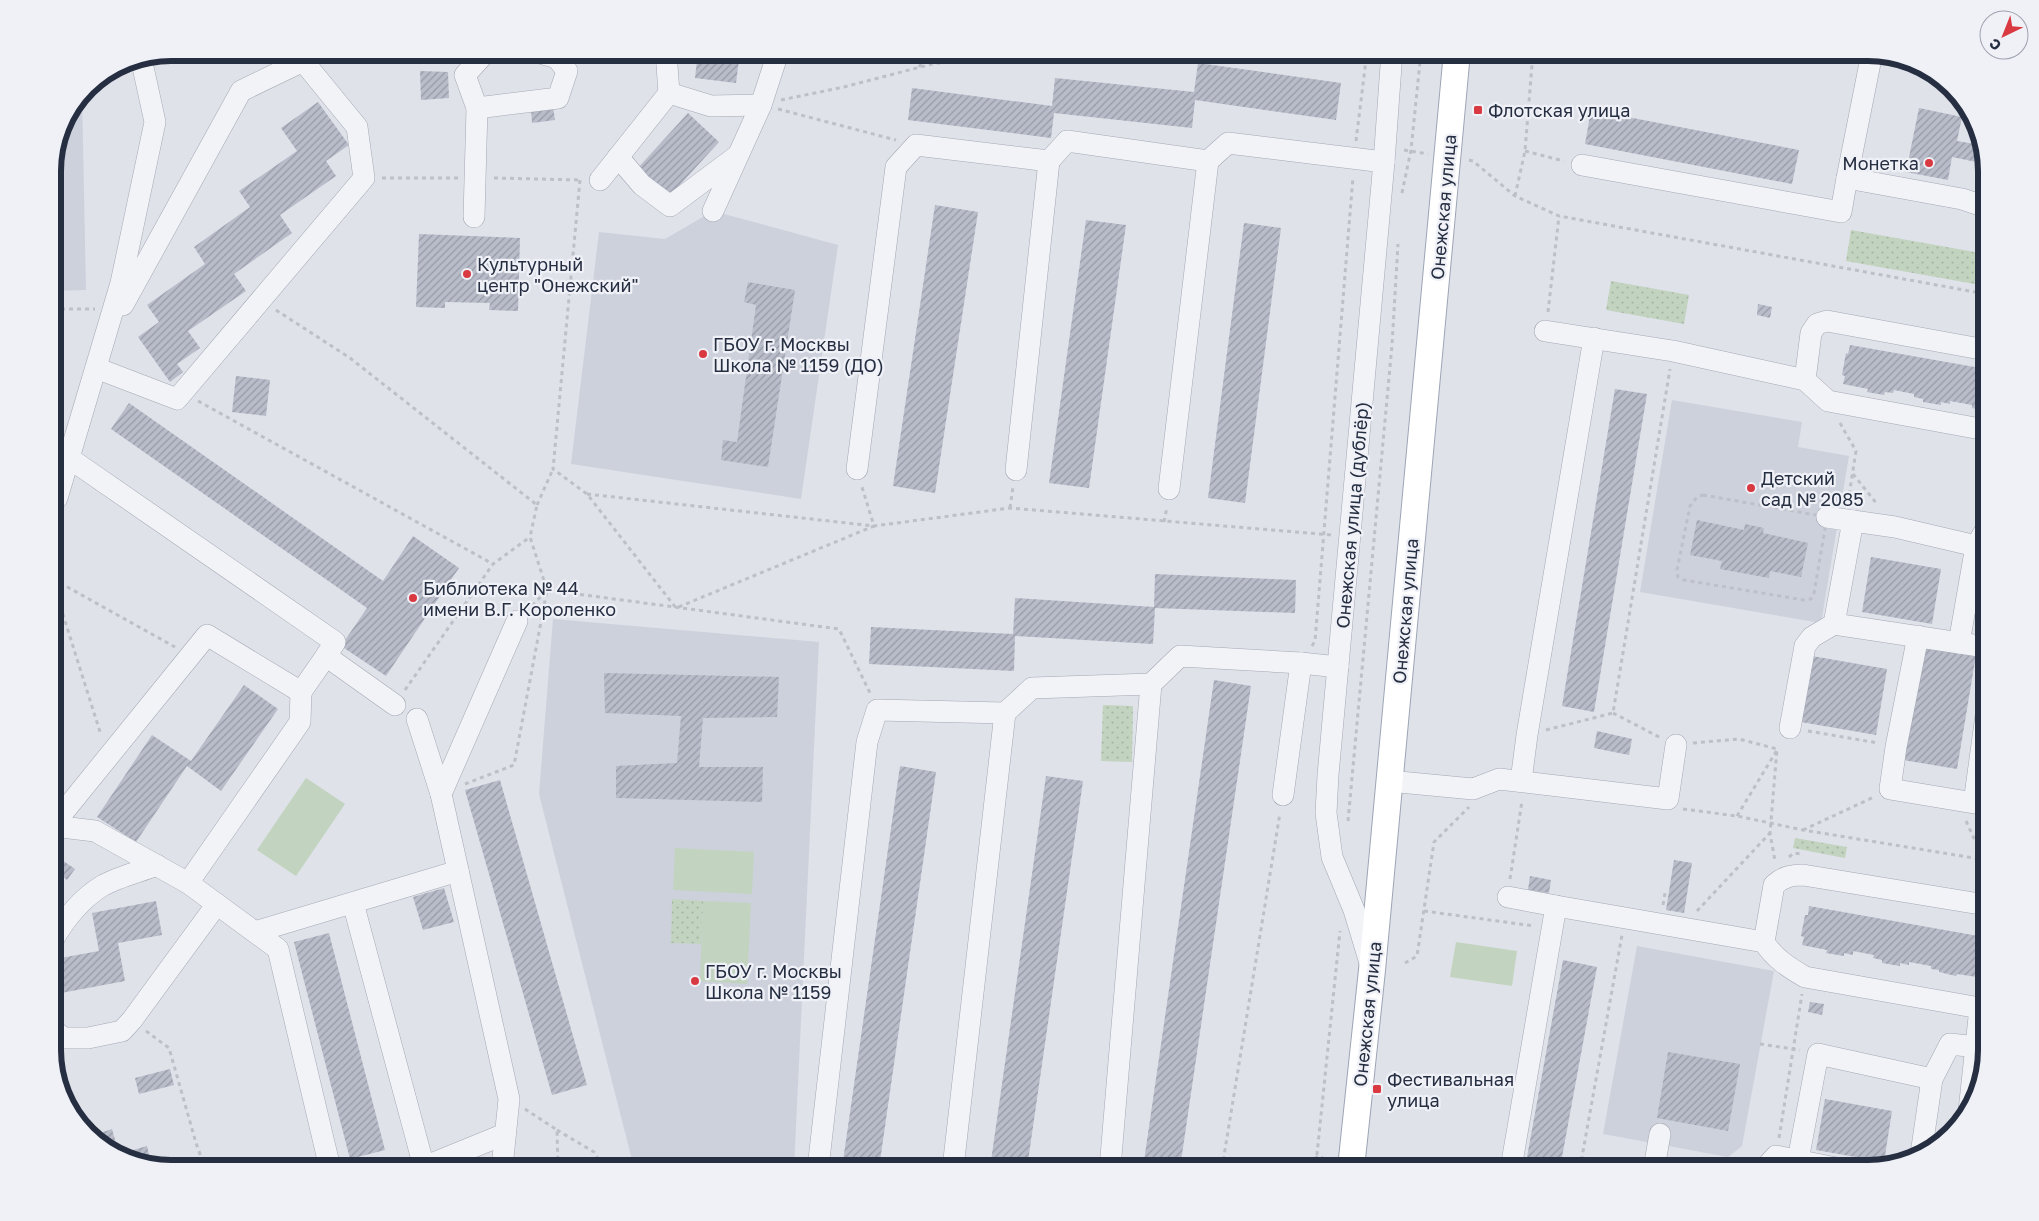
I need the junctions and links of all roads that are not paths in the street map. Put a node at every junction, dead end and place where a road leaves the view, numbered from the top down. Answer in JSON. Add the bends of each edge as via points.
{"nodes":[{"id":1,"x":296,"y":61,"type":"edge"},
{"id":2,"x":306,"y":61,"type":"edge"},
{"id":3,"x":478,"y":61,"type":"edge"},
{"id":4,"x":559,"y":61,"type":"edge"},
{"id":5,"x":667,"y":61,"type":"edge"},
{"id":6,"x":775,"y":61,"type":"edge"},
{"id":7,"x":1390,"y":61,"type":"edge"},
{"id":8,"x":1456,"y":61,"type":"edge"},
{"id":9,"x":1871,"y":61,"type":"edge"},
{"id":10,"x":143,"y":65,"type":"edge"},
{"id":11,"x":669,"y":93,"type":"junction"},
{"id":12,"x":761,"y":105,"type":"junction"},
{"id":13,"x":477,"y":108,"type":"junction"},
{"id":14,"x":739,"y":154,"type":"junction"},
{"id":15,"x":618,"y":157,"type":"junction"},
{"id":16,"x":1049,"y":160,"type":"junction"},
{"id":17,"x":1208,"y":161,"type":"junction"},
{"id":18,"x":1384,"y":162,"type":"junction"},
{"id":19,"x":1582,"y":165,"type":"road end"},
{"id":20,"x":1847,"y":178,"type":"junction"},
{"id":21,"x":590,"y":180,"type":"road end"},
{"id":22,"x":1978,"y":204,"type":"edge"},
{"id":23,"x":713,"y":211,"type":"dead end"},
{"id":24,"x":474,"y":217,"type":"dead end"},
{"id":25,"x":1545,"y":331,"type":"road end"},
{"id":26,"x":105,"y":338,"type":"junction"},
{"id":27,"x":1594,"y":338,"type":"junction"},
{"id":28,"x":1978,"y":349,"type":"edge"},
{"id":29,"x":96,"y":368,"type":"junction"},
{"id":30,"x":1805,"y":380,"type":"junction"},
{"id":31,"x":1978,"y":429,"type":"edge"},
{"id":32,"x":69,"y":458,"type":"junction"},
{"id":33,"x":857,"y":469,"type":"road end"},
{"id":34,"x":1016,"y":470,"type":"dead end"},
{"id":35,"x":61,"y":485,"type":"edge"},
{"id":36,"x":1169,"y":489,"type":"dead end"},
{"id":37,"x":1978,"y":538,"type":"edge"},
{"id":38,"x":1978,"y":553,"type":"edge"},
{"id":39,"x":517,"y":621,"type":"road end"},
{"id":40,"x":1834,"y":624,"type":"junction"},
{"id":41,"x":1918,"y":636,"type":"junction"},
{"id":42,"x":1960,"y":642,"type":"junction"},
{"id":43,"x":1978,"y":645,"type":"edge"},
{"id":44,"x":326,"y":656,"type":"junction"},
{"id":45,"x":1301,"y":663,"type":"junction"},
{"id":46,"x":1338,"y":667,"type":"junction"},
{"id":47,"x":1151,"y":684,"type":"junction"},
{"id":48,"x":301,"y":692,"type":"junction"},
{"id":49,"x":396,"y":705,"type":"road end"},
{"id":50,"x":1005,"y":714,"type":"junction"},
{"id":51,"x":417,"y":719,"type":"dead end"},
{"id":52,"x":1790,"y":728,"type":"road end"},
{"id":53,"x":1676,"y":745,"type":"road end"},
{"id":54,"x":1978,"y":774,"type":"edge"},
{"id":55,"x":1390,"y":781,"type":"junction"},
{"id":56,"x":1522,"y":789,"type":"junction"},
{"id":57,"x":440,"y":794,"type":"junction"},
{"id":58,"x":1282,"y":795,"type":"road end"},
{"id":59,"x":61,"y":815,"type":"edge"},
{"id":60,"x":61,"y":826,"type":"edge"},
{"id":61,"x":157,"y":865,"type":"junction"},
{"id":62,"x":458,"y":871,"type":"junction"},
{"id":63,"x":188,"y":883,"type":"junction"},
{"id":64,"x":1508,"y":897,"type":"road end"},
{"id":65,"x":353,"y":902,"type":"junction"},
{"id":66,"x":1978,"y":903,"type":"edge"},
{"id":67,"x":218,"y":904,"type":"junction"},
{"id":68,"x":1556,"y":906,"type":"junction"},
{"id":69,"x":61,"y":926,"type":"edge"},
{"id":70,"x":255,"y":932,"type":"junction"},
{"id":71,"x":1764,"y":942,"type":"junction"},
{"id":72,"x":1372,"y":970,"type":"junction"},
{"id":73,"x":1978,"y":1004,"type":"edge"},
{"id":74,"x":61,"y":1036,"type":"edge"},
{"id":75,"x":1978,"y":1048,"type":"edge"},
{"id":76,"x":1932,"y":1079,"type":"junction"},
{"id":77,"x":505,"y":1134,"type":"junction"},
{"id":78,"x":1660,"y":1134,"type":"dead end"},
{"id":79,"x":1921,"y":1146,"type":"edge"},
{"id":80,"x":328,"y":1160,"type":"edge"},
{"id":81,"x":422,"y":1160,"type":"edge"},
{"id":82,"x":441,"y":1160,"type":"edge"},
{"id":83,"x":503,"y":1160,"type":"edge"},
{"id":84,"x":819,"y":1160,"type":"edge"},
{"id":85,"x":954,"y":1160,"type":"edge"},
{"id":86,"x":1111,"y":1160,"type":"edge"},
{"id":87,"x":1343,"y":1160,"type":"edge"},
{"id":88,"x":1511,"y":1160,"type":"edge"},
{"id":89,"x":1655,"y":1160,"type":"edge"},
{"id":90,"x":1798,"y":1160,"type":"edge"}],
"edges":[{"from":1,"to":26,"type":"street","via":[[241,91]]},
{"from":2,"to":29,"type":"street","via":[[357,127],[364,178],[177,400]]},
{"from":3,"to":13,"type":"street","via":[[465,75]]},
{"from":4,"to":13,"type":"street","via":[[567,71],[558,98]]},
{"from":5,"to":11,"type":"street"},
{"from":6,"to":12,"type":"street"},
{"from":7,"to":18,"type":"street","name":"Онежская улица (дублёр)"},
{"from":8,"to":55,"type":"main road","name":"Онежская улица"},
{"from":9,"to":20,"type":"street"},
{"from":10,"to":26,"type":"street","via":[[155,122],[123,274]]},
{"from":11,"to":12,"type":"street","via":[[711,106]]},
{"from":11,"to":15,"type":"street"},
{"from":12,"to":14,"type":"street"},
{"from":13,"to":24,"type":"street"},
{"from":14,"to":15,"type":"street","via":[[670,206],[642,185]]},
{"from":14,"to":23,"type":"street"},
{"from":15,"to":21,"type":"street"},
{"from":16,"to":17,"type":"street","via":[[1067,141]]},
{"from":16,"to":33,"type":"street","via":[[916,145],[896,167]]},
{"from":16,"to":34,"type":"street"},
{"from":17,"to":18,"type":"street","via":[[1228,143]]},
{"from":17,"to":36,"type":"street"},
{"from":18,"to":46,"type":"street","name":"Онежская улица (дублёр)"},
{"from":19,"to":20,"type":"street","via":[[1841,212]]},
{"from":20,"to":22,"type":"street"},
{"from":25,"to":27,"type":"street"},
{"from":26,"to":29,"type":"street"},
{"from":27,"to":30,"type":"street","via":[[1673,351]]},
{"from":27,"to":56,"type":"street","via":[[1526,735]]},
{"from":28,"to":30,"type":"street","via":[[1827,321],[1817,324],[1811,333]]},
{"from":29,"to":32,"type":"street"},
{"from":30,"to":31,"type":"street","via":[[1828,401]]},
{"from":32,"to":35,"type":"street"},
{"from":32,"to":44,"type":"street","via":[[335,642]]},
{"from":37,"to":40,"type":"street","via":[[1842,520]]},
{"from":38,"to":42,"type":"street"},
{"from":39,"to":57,"type":"street"},
{"from":40,"to":41,"type":"street"},
{"from":40,"to":52,"type":"street","via":[[1812,637],[1805,646]]},
{"from":41,"to":42,"type":"street"},
{"from":41,"to":54,"type":"street","via":[[1890,789],[1974,803]]},
{"from":42,"to":43,"type":"street"},
{"from":44,"to":48,"type":"street"},
{"from":44,"to":49,"type":"street"},
{"from":45,"to":46,"type":"street"},
{"from":45,"to":47,"type":"street","via":[[1180,656]]},
{"from":45,"to":58,"type":"street"},
{"from":46,"to":72,"type":"street","name":"Онежская улица (дублёр)","via":[[1326,812],[1332,857],[1354,910]]},
{"from":47,"to":50,"type":"street","via":[[1032,688]]},
{"from":47,"to":86,"type":"street"},
{"from":48,"to":59,"type":"street","via":[[207,635]]},
{"from":48,"to":63,"type":"street","via":[[300,722]]},
{"from":50,"to":84,"type":"street","via":[[877,710],[867,742]]},
{"from":50,"to":85,"type":"street"},
{"from":51,"to":57,"type":"street"},
{"from":53,"to":56,"type":"street","via":[[1668,799]]},
{"from":55,"to":56,"type":"street","via":[[1473,789],[1499,779]]},
{"from":55,"to":72,"type":"main road","name":"Онежская улица"},
{"from":57,"to":62,"type":"street"},
{"from":60,"to":61,"type":"street","via":[[96,831]]},
{"from":61,"to":63,"type":"street"},
{"from":61,"to":69,"type":"street","via":[[103,886],[83,901]]},
{"from":62,"to":65,"type":"street"},
{"from":62,"to":77,"type":"street","via":[[509,1098]]},
{"from":63,"to":67,"type":"street"},
{"from":64,"to":68,"type":"street"},
{"from":65,"to":70,"type":"street"},
{"from":65,"to":81,"type":"street"},
{"from":66,"to":71,"type":"street","via":[[1790,875],[1774,885]]},
{"from":67,"to":70,"type":"street"},
{"from":67,"to":74,"type":"street","via":[[122,1031],[88,1038]]},
{"from":68,"to":71,"type":"street"},
{"from":68,"to":88,"type":"street"},
{"from":70,"to":80,"type":"street","via":[[278,949]]},
{"from":71,"to":73,"type":"street","via":[[1784,965],[1805,977]]},
{"from":72,"to":87,"type":"main road","name":"Онежская улица"},
{"from":75,"to":76,"type":"street","via":[[1950,1044]]},
{"from":76,"to":79,"type":"street"},
{"from":76,"to":90,"type":"street","via":[[1818,1054]]},
{"from":77,"to":82,"type":"street"},
{"from":77,"to":83,"type":"street"},
{"from":78,"to":89,"type":"street"}]}
